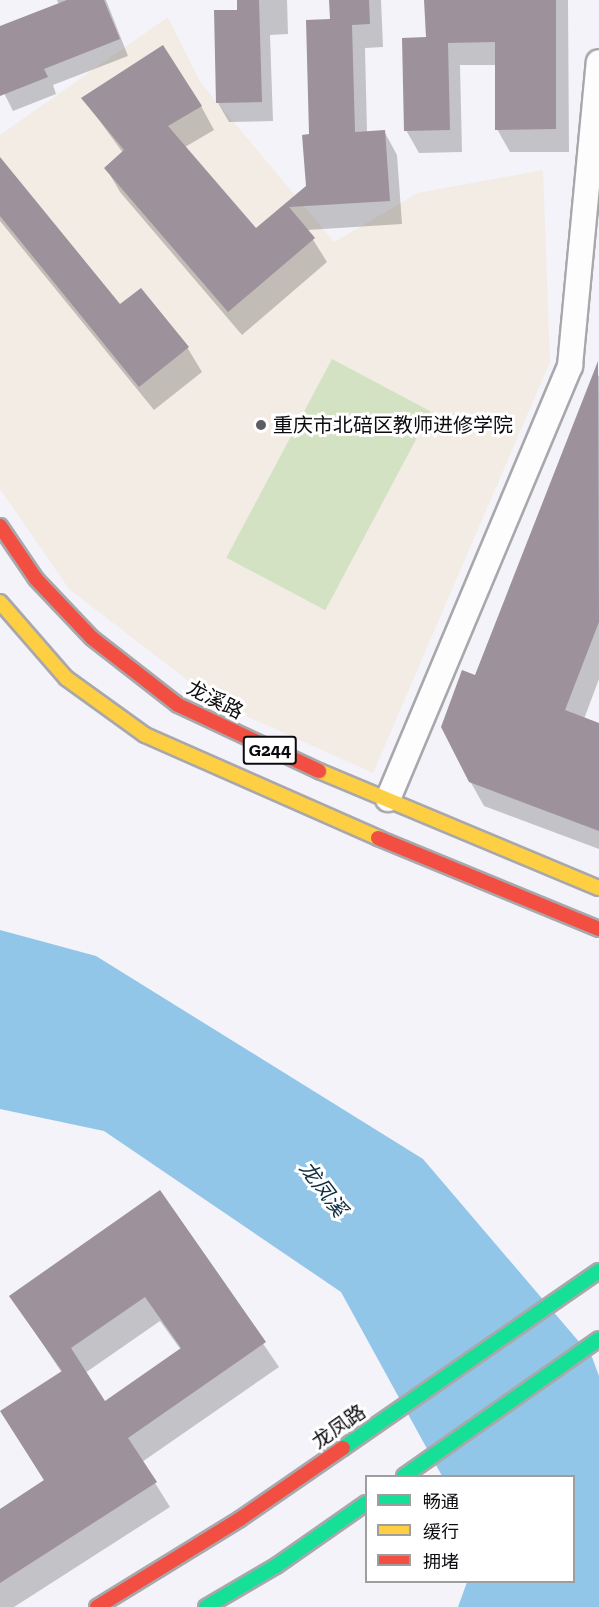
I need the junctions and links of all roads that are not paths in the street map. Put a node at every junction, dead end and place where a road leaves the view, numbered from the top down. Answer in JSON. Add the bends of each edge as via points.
{"nodes":[{"id":1,"x":599,"y":62,"type":"edge"},
{"id":2,"x":0,"y":526,"type":"edge"},
{"id":3,"x":0,"y":602,"type":"edge"},
{"id":4,"x":388,"y":799,"type":"junction"},
{"id":5,"x":599,"y":888,"type":"edge"},
{"id":6,"x":599,"y":929,"type":"edge"},
{"id":7,"x":599,"y":1271,"type":"edge"},
{"id":8,"x":599,"y":1339,"type":"edge"},
{"id":9,"x":405,"y":1475,"type":"edge"},
{"id":10,"x":365,"y":1504,"type":"edge"},
{"id":11,"x":97,"y":1607,"type":"edge"},
{"id":12,"x":206,"y":1607,"type":"edge"}],
"edges":[{"from":1,"to":4,"type":"street","via":[[570,366]]},
{"from":2,"to":4,"type":"main road","name":"龙溪路","number":"G244","via":[[36,579],[92,638],[178,705],[265,748]]},
{"from":3,"to":6,"type":"main road","number":"G244","via":[[66,678],[145,735]]},
{"from":4,"to":5,"type":"main road","name":"龙溪路","number":"G244"},
{"from":7,"to":11,"type":"main road","name":"龙凤路","via":[[240,1519]]},
{"from":8,"to":9,"type":"main road"},
{"from":10,"to":12,"type":"main road","via":[[276,1566]]}]}
